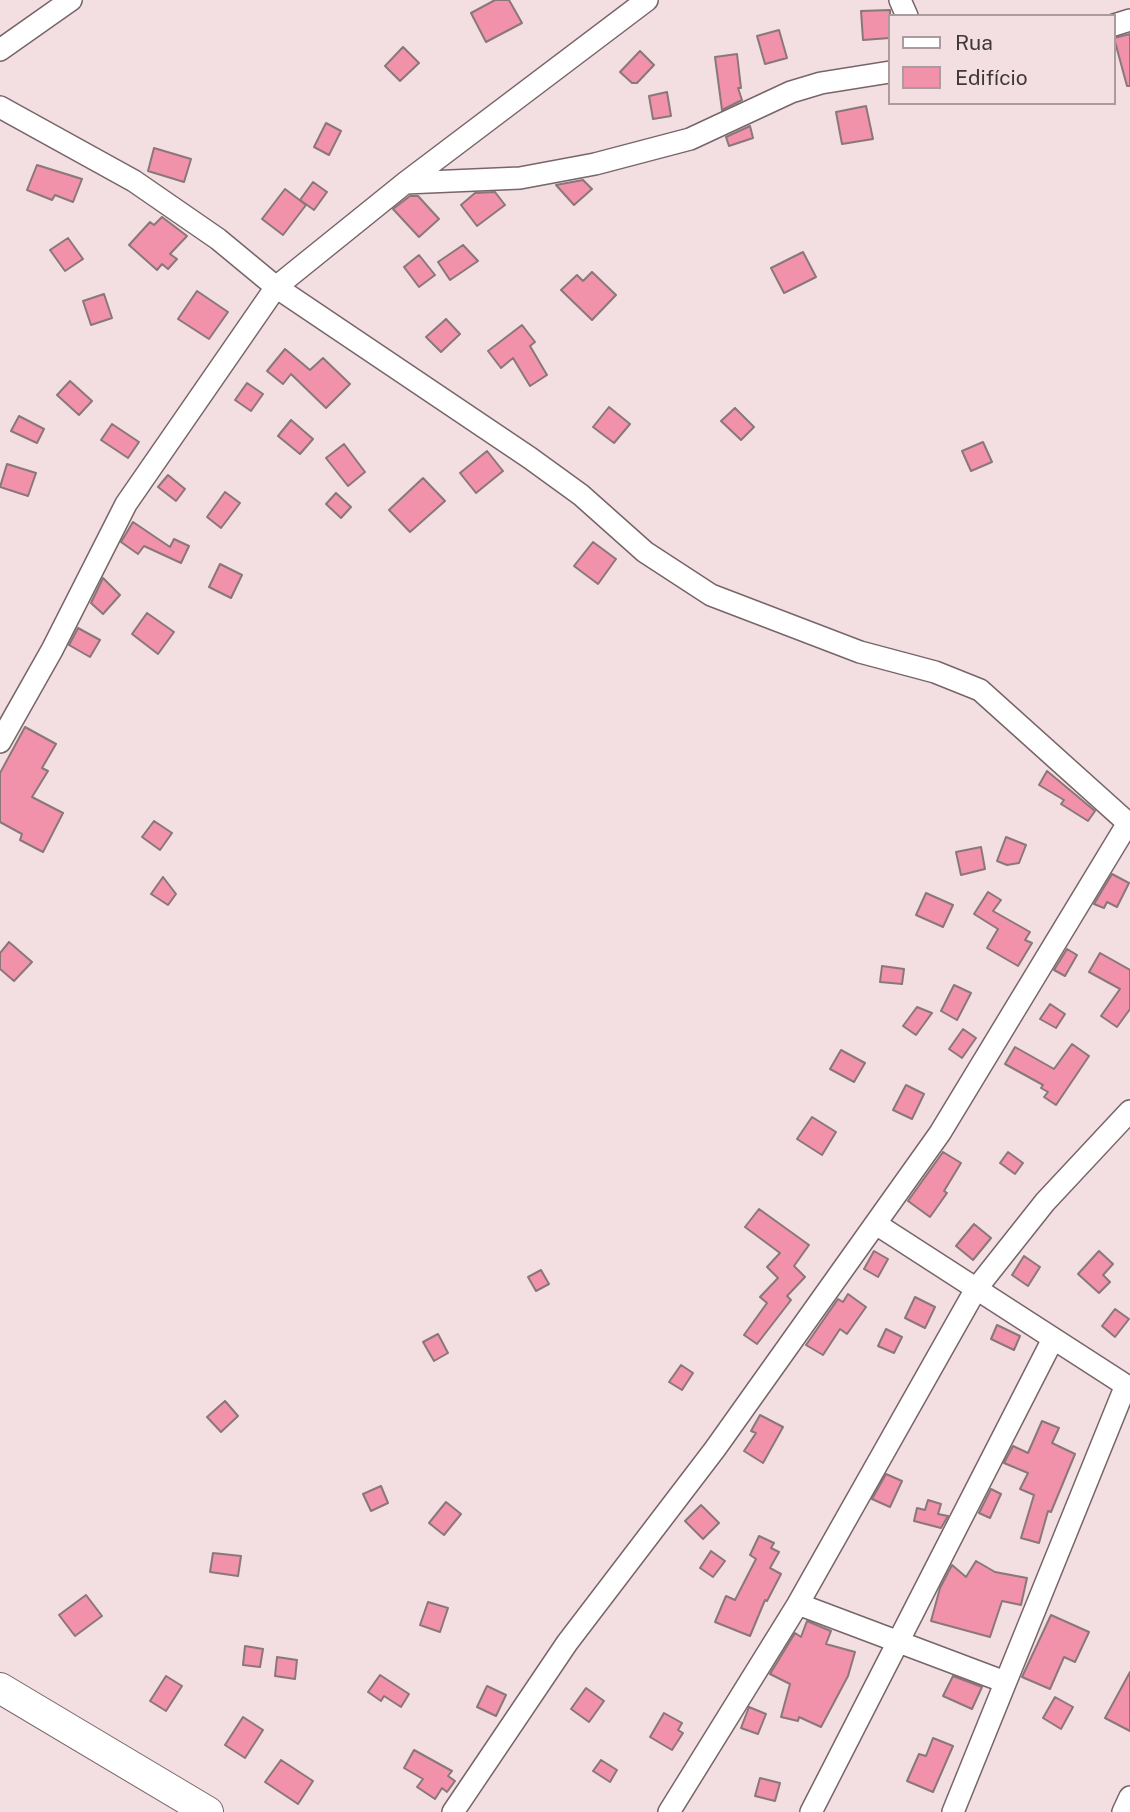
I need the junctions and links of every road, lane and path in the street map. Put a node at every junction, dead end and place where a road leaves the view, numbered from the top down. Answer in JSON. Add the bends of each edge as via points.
{"nodes":[{"id":1,"x":71,"y":0,"type":"edge"},
{"id":2,"x":647,"y":0,"type":"edge"},
{"id":3,"x":3,"y":44,"type":"edge"},
{"id":4,"x":888,"y":72,"type":"edge"},
{"id":5,"x":0,"y":107,"type":"edge"},
{"id":6,"x":405,"y":183,"type":"junction"},
{"id":7,"x":276,"y":287,"type":"junction"},
{"id":8,"x":0,"y":742,"type":"edge"},
{"id":9,"x":1129,"y":824,"type":"edge"},
{"id":10,"x":1130,"y":1111,"type":"edge"},
{"id":11,"x":876,"y":1224,"type":"junction"},
{"id":12,"x":976,"y":1289,"type":"junction"},
{"id":13,"x":1053,"y":1339,"type":"junction"},
{"id":14,"x":1128,"y":1387,"type":"edge"},
{"id":15,"x":798,"y":1604,"type":"junction"},
{"id":16,"x":897,"y":1643,"type":"junction"},
{"id":17,"x":1005,"y":1682,"type":"junction"},
{"id":18,"x":0,"y":1688,"type":"edge"},
{"id":19,"x":1130,"y":1797,"type":"edge"},
{"id":20,"x":208,"y":1812,"type":"edge"},
{"id":21,"x":453,"y":1812,"type":"edge"},
{"id":22,"x":669,"y":1812,"type":"edge"},
{"id":23,"x":811,"y":1812,"type":"edge"},
{"id":24,"x":953,"y":1812,"type":"edge"},
{"id":25,"x":1123,"y":1812,"type":"edge"}],
"edges":[{"from":1,"to":3,"type":"street"},
{"from":2,"to":6,"type":"street"},
{"from":4,"to":6,"type":"street","via":[[791,92],[690,139],[595,164],[520,178]]},
{"from":5,"to":7,"type":"street","via":[[134,181],[218,239]]},
{"from":6,"to":7,"type":"street"},
{"from":7,"to":8,"type":"street","via":[[126,504]]},
{"from":7,"to":9,"type":"street","via":[[530,458],[581,495],[645,552],[711,595],[860,652],[935,672],[980,690]]},
{"from":9,"to":11,"type":"street","via":[[983,1066]]},
{"from":10,"to":12,"type":"street","via":[[1045,1202]]},
{"from":11,"to":12,"type":"street"},
{"from":11,"to":21,"type":"street","via":[[715,1449],[567,1643]]},
{"from":12,"to":13,"type":"street"},
{"from":12,"to":15,"type":"street"},
{"from":13,"to":14,"type":"street"},
{"from":13,"to":16,"type":"street"},
{"from":14,"to":17,"type":"street"},
{"from":15,"to":16,"type":"street"},
{"from":15,"to":22,"type":"street"},
{"from":16,"to":17,"type":"street"},
{"from":16,"to":23,"type":"street"},
{"from":17,"to":24,"type":"street"},
{"from":18,"to":20,"type":"street"},
{"from":19,"to":25,"type":"street"}]}
